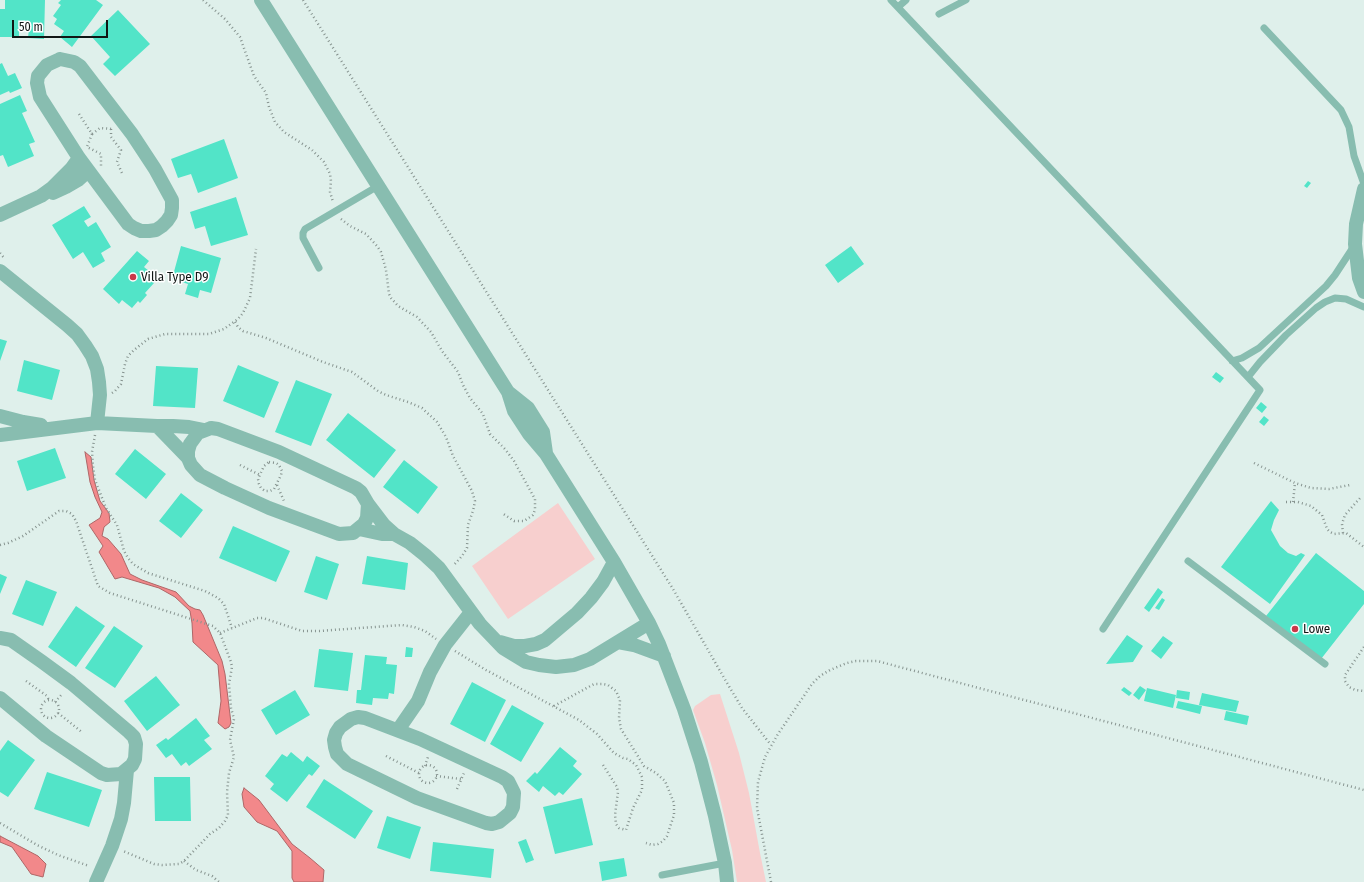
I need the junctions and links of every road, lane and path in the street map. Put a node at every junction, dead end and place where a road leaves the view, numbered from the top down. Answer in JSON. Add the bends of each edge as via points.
{"nodes":[{"id":1,"x":203,"y":0,"type":"edge"},
{"id":2,"x":261,"y":0,"type":"edge"},
{"id":3,"x":303,"y":0,"type":"edge"},
{"id":4,"x":891,"y":0,"type":"edge"},
{"id":5,"x":906,"y":0,"type":"edge"},
{"id":6,"x":966,"y":0,"type":"edge"},
{"id":7,"x":898,"y":7,"type":"junction"},
{"id":8,"x":940,"y":14,"type":"dead end"},
{"id":9,"x":1264,"y":28,"type":"dead end"},
{"id":10,"x":79,"y":114,"type":"dead end"},
{"id":11,"x":122,"y":120,"type":"junction"},
{"id":12,"x":111,"y":129,"type":"junction"},
{"id":13,"x":79,"y":158,"type":"junction"},
{"id":14,"x":88,"y":171,"type":"junction"},
{"id":15,"x":122,"y":174,"type":"dead end"},
{"id":16,"x":1364,"y":184,"type":"edge"},
{"id":17,"x":378,"y":186,"type":"junction"},
{"id":18,"x":1364,"y":189,"type":"edge"},
{"id":19,"x":40,"y":196,"type":"junction"},
{"id":20,"x":335,"y":210,"type":"junction"},
{"id":21,"x":0,"y":215,"type":"edge"},
{"id":22,"x":1355,"y":244,"type":"junction"},
{"id":23,"x":256,"y":248,"type":"dead end"},
{"id":24,"x":319,"y":268,"type":"dead end"},
{"id":25,"x":0,"y":271,"type":"edge"},
{"id":26,"x":1364,"y":292,"type":"edge"},
{"id":27,"x":1364,"y":307,"type":"edge"},
{"id":28,"x":235,"y":322,"type":"junction"},
{"id":29,"x":1232,"y":361,"type":"junction"},
{"id":30,"x":1248,"y":378,"type":"junction"},
{"id":31,"x":108,"y":395,"type":"dead end"},
{"id":32,"x":0,"y":416,"type":"edge"},
{"id":33,"x":97,"y":423,"type":"junction"},
{"id":34,"x":157,"y":426,"type":"junction"},
{"id":35,"x":62,"y":427,"type":"junction"},
{"id":36,"x":204,"y":430,"type":"junction"},
{"id":37,"x":0,"y":435,"type":"edge"},
{"id":38,"x":188,"y":458,"type":"junction"},
{"id":39,"x":1254,"y":463,"type":"dead end"},
{"id":40,"x":240,"y":465,"type":"dead end"},
{"id":41,"x":260,"y":475,"type":"junction"},
{"id":42,"x":1295,"y":483,"type":"junction"},
{"id":43,"x":1350,"y":485,"type":"dead end"},
{"id":44,"x":1361,"y":497,"type":"dead end"},
{"id":45,"x":1286,"y":502,"type":"dead end"},
{"id":46,"x":1293,"y":502,"type":"junction"},
{"id":47,"x":368,"y":504,"type":"junction"},
{"id":48,"x":502,"y":513,"type":"dead end"},
{"id":49,"x":359,"y":529,"type":"junction"},
{"id":50,"x":1343,"y":533,"type":"junction"},
{"id":51,"x":394,"y":534,"type":"junction"},
{"id":52,"x":0,"y":545,"type":"edge"},
{"id":53,"x":1364,"y":548,"type":"edge"},
{"id":54,"x":1188,"y":561,"type":"dead end"},
{"id":55,"x":614,"y":562,"type":"junction"},
{"id":56,"x":452,"y":566,"type":"dead end"},
{"id":57,"x":471,"y":612,"type":"junction"},
{"id":58,"x":649,"y":623,"type":"junction"},
{"id":59,"x":232,"y":628,"type":"junction"},
{"id":60,"x":1103,"y":629,"type":"dead end"},
{"id":61,"x":220,"y":633,"type":"junction"},
{"id":62,"x":0,"y":638,"type":"edge"},
{"id":63,"x":494,"y":639,"type":"junction"},
{"id":64,"x":618,"y":642,"type":"junction"},
{"id":65,"x":536,"y":644,"type":"junction"},
{"id":66,"x":445,"y":645,"type":"junction"},
{"id":67,"x":1364,"y":647,"type":"edge"},
{"id":68,"x":664,"y":656,"type":"junction"},
{"id":69,"x":1324,"y":664,"type":"dead end"},
{"id":70,"x":539,"y":666,"type":"junction"},
{"id":71,"x":26,"y":681,"type":"dead end"},
{"id":72,"x":1364,"y":691,"type":"edge"},
{"id":73,"x":0,"y":698,"type":"edge"},
{"id":74,"x":49,"y":700,"type":"junction"},
{"id":75,"x":418,"y":701,"type":"junction"},
{"id":76,"x":554,"y":706,"type":"junction"},
{"id":77,"x":58,"y":713,"type":"junction"},
{"id":78,"x":398,"y":730,"type":"junction"},
{"id":79,"x":83,"y":734,"type":"dead end"},
{"id":80,"x":420,"y":739,"type":"junction"},
{"id":81,"x":771,"y":745,"type":"junction"},
{"id":82,"x":386,"y":756,"type":"dead end"},
{"id":83,"x":603,"y":766,"type":"dead end"},
{"id":84,"x":127,"y":770,"type":"junction"},
{"id":85,"x":419,"y":773,"type":"junction"},
{"id":86,"x":436,"y":776,"type":"junction"},
{"id":87,"x":461,"y":779,"type":"dead end"},
{"id":88,"x":1364,"y":790,"type":"edge"},
{"id":89,"x":0,"y":823,"type":"edge"},
{"id":90,"x":646,"y":843,"type":"dead end"},
{"id":91,"x":112,"y":846,"type":"junction"},
{"id":92,"x":184,"y":861,"type":"junction"},
{"id":93,"x":725,"y":863,"type":"junction"},
{"id":94,"x":662,"y":875,"type":"dead end"},
{"id":95,"x":99,"y":876,"type":"edge"},
{"id":96,"x":219,"y":882,"type":"edge"},
{"id":97,"x":727,"y":882,"type":"edge"},
{"id":98,"x":771,"y":882,"type":"edge"}],
"edges":[{"from":1,"to":20,"type":"path","via":[[240,36],[254,76],[266,94],[275,122],[284,132],[312,150],[324,162],[330,174],[330,192]]},
{"from":2,"to":17,"type":"street"},
{"from":3,"to":81,"type":"path","via":[[674,589],[742,708]]},
{"from":4,"to":7,"type":"lane"},
{"from":5,"to":7,"type":"lane"},
{"from":6,"to":8,"type":"lane"},
{"from":7,"to":29,"type":"lane"},
{"from":9,"to":16,"type":"lane","via":[[1341,110],[1349,127],[1354,156]]},
{"from":10,"to":12,"type":"path","via":[[92,134],[100,128]]},
{"from":11,"to":12,"type":"path"},
{"from":11,"to":13,"type":"street","via":[[80,66],[60,59],[47,65],[38,76],[37,90]]},
{"from":11,"to":14,"type":"street","via":[[148,157],[172,200],[171,215],[167,221],[156,230],[141,231],[134,228],[128,224]]},
{"from":12,"to":15,"type":"path","via":[[111,137],[121,150],[117,162]]},
{"from":13,"to":14,"type":"street"},
{"from":13,"to":19,"type":"street","via":[[62,179]]},
{"from":14,"to":19,"type":"street","via":[[66,187]]},
{"from":17,"to":20,"type":"lane"},
{"from":17,"to":55,"type":"street","via":[[508,392],[514,411],[546,454]]},
{"from":18,"to":22,"type":"street","via":[[1356,224]]},
{"from":19,"to":21,"type":"street"},
{"from":20,"to":24,"type":"lane","via":[[305,229],[303,233],[303,238]]},
{"from":20,"to":48,"type":"path","via":[[342,221],[366,234],[377,246],[386,270],[391,298],[398,306],[417,317],[431,332],[458,372],[470,398],[484,414],[490,434],[514,461],[535,499],[536,510],[530,519],[514,521]]},
{"from":22,"to":26,"type":"street","via":[[1359,278]]},
{"from":22,"to":29,"type":"lane","via":[[1326,286],[1259,348]]},
{"from":23,"to":28,"type":"path","via":[[250,298],[243,313]]},
{"from":25,"to":33,"type":"street","via":[[67,325],[85,345],[94,362],[99,382]]},
{"from":27,"to":30,"type":"lane","via":[[1346,299],[1335,298],[1325,302],[1286,335]]},
{"from":28,"to":31,"type":"path","via":[[209,334],[164,334],[148,339],[128,356],[120,384]]},
{"from":28,"to":56,"type":"path","via":[[242,331],[352,372],[378,391],[422,408],[437,422],[475,501],[468,525],[467,548]]},
{"from":29,"to":30,"type":"lane"},
{"from":30,"to":60,"type":"lane","via":[[1260,390]]},
{"from":32,"to":35,"type":"street"},
{"from":33,"to":34,"type":"street"},
{"from":33,"to":35,"type":"street"},
{"from":33,"to":59,"type":"path","via":[[92,452],[95,480],[103,501],[117,525],[128,558],[148,573],[205,591],[218,598],[224,604]]},
{"from":34,"to":36,"type":"street"},
{"from":34,"to":38,"type":"street"},
{"from":35,"to":37,"type":"street"},
{"from":36,"to":38,"type":"street","via":[[198,433],[190,444]]},
{"from":36,"to":47,"type":"street","via":[[218,429],[299,461],[356,488]]},
{"from":38,"to":49,"type":"street","via":[[200,475],[269,508],[339,534],[353,533]]},
{"from":39,"to":42,"type":"path"},
{"from":40,"to":41,"type":"path"},
{"from":41,"to":41,"type":"path","via":[[258,484],[270,491],[277,485],[281,468],[276,463],[269,462]]},
{"from":42,"to":43,"type":"path","via":[[1320,489]]},
{"from":42,"to":46,"type":"path"},
{"from":44,"to":50,"type":"path","via":[[1345,515]]},
{"from":45,"to":46,"type":"path"},
{"from":46,"to":50,"type":"path","via":[[1311,506],[1322,515],[1330,532]]},
{"from":47,"to":49,"type":"street","via":[[367,518]]},
{"from":47,"to":51,"type":"street"},
{"from":49,"to":51,"type":"street"},
{"from":50,"to":53,"type":"path"},
{"from":51,"to":57,"type":"street","via":[[410,543],[439,568]]},
{"from":52,"to":61,"type":"path","via":[[23,536],[59,511],[66,511],[72,514],[76,521],[98,586],[110,593],[209,624]]},
{"from":54,"to":69,"type":"lane"},
{"from":55,"to":58,"type":"street"},
{"from":55,"to":65,"type":"street","via":[[591,598],[552,634]]},
{"from":57,"to":63,"type":"street"},
{"from":57,"to":66,"type":"street"},
{"from":58,"to":64,"type":"street"},
{"from":58,"to":68,"type":"street"},
{"from":59,"to":61,"type":"path"},
{"from":59,"to":66,"type":"path","via":[[257,618],[302,630],[319,631],[402,626],[425,631]]},
{"from":61,"to":92,"type":"path","via":[[232,667],[228,684],[234,719],[230,740],[234,757],[227,792],[228,815]]},
{"from":62,"to":84,"type":"street","via":[[11,640],[71,683],[134,737],[137,751],[132,765]]},
{"from":63,"to":65,"type":"street","via":[[514,646]]},
{"from":63,"to":70,"type":"street","via":[[514,656]]},
{"from":64,"to":68,"type":"street"},
{"from":64,"to":70,"type":"street","via":[[590,659],[574,665]]},
{"from":65,"to":70,"type":"street"},
{"from":66,"to":75,"type":"street"},
{"from":66,"to":76,"type":"path"},
{"from":67,"to":72,"type":"path","via":[[1344,675],[1349,687]]},
{"from":68,"to":93,"type":"street","via":[[701,762]]},
{"from":71,"to":74,"type":"path"},
{"from":73,"to":84,"type":"street","via":[[46,736],[101,773],[114,776]]},
{"from":74,"to":77,"type":"path","via":[[57,704]]},
{"from":74,"to":77,"type":"path","via":[[43,703],[42,713],[48,717]]},
{"from":75,"to":78,"type":"street"},
{"from":75,"to":80,"type":"street","via":[[416,714]]},
{"from":76,"to":83,"type":"path","via":[[587,726],[614,753],[632,762],[640,770],[642,790],[626,830],[616,824],[617,787]]},
{"from":76,"to":90,"type":"path","via":[[594,684],[603,684],[616,691],[620,700],[621,729],[644,766],[656,772],[665,781],[674,803],[673,821],[667,836],[658,844]]},
{"from":77,"to":79,"type":"path"},
{"from":78,"to":80,"type":"street"},
{"from":78,"to":80,"type":"street","via":[[365,718],[350,719],[336,733],[335,747],[341,760],[347,764],[432,804],[486,823],[499,822],[510,813],[514,793],[508,781]]},
{"from":81,"to":88,"type":"path","via":[[805,693],[820,676],[847,663],[866,660]]},
{"from":81,"to":98,"type":"path","via":[[761,769],[757,795]]},
{"from":82,"to":85,"type":"path"},
{"from":84,"to":91,"type":"street","via":[[124,803]]},
{"from":85,"to":86,"type":"path","via":[[421,780],[428,783]]},
{"from":85,"to":86,"type":"path","via":[[422,767],[428,765],[434,768]]},
{"from":86,"to":87,"type":"path"},
{"from":89,"to":95,"type":"path"},
{"from":91,"to":92,"type":"path","via":[[154,864],[170,865]]},
{"from":91,"to":95,"type":"street"},
{"from":92,"to":96,"type":"path"},
{"from":93,"to":94,"type":"lane"},
{"from":93,"to":97,"type":"street"}]}
